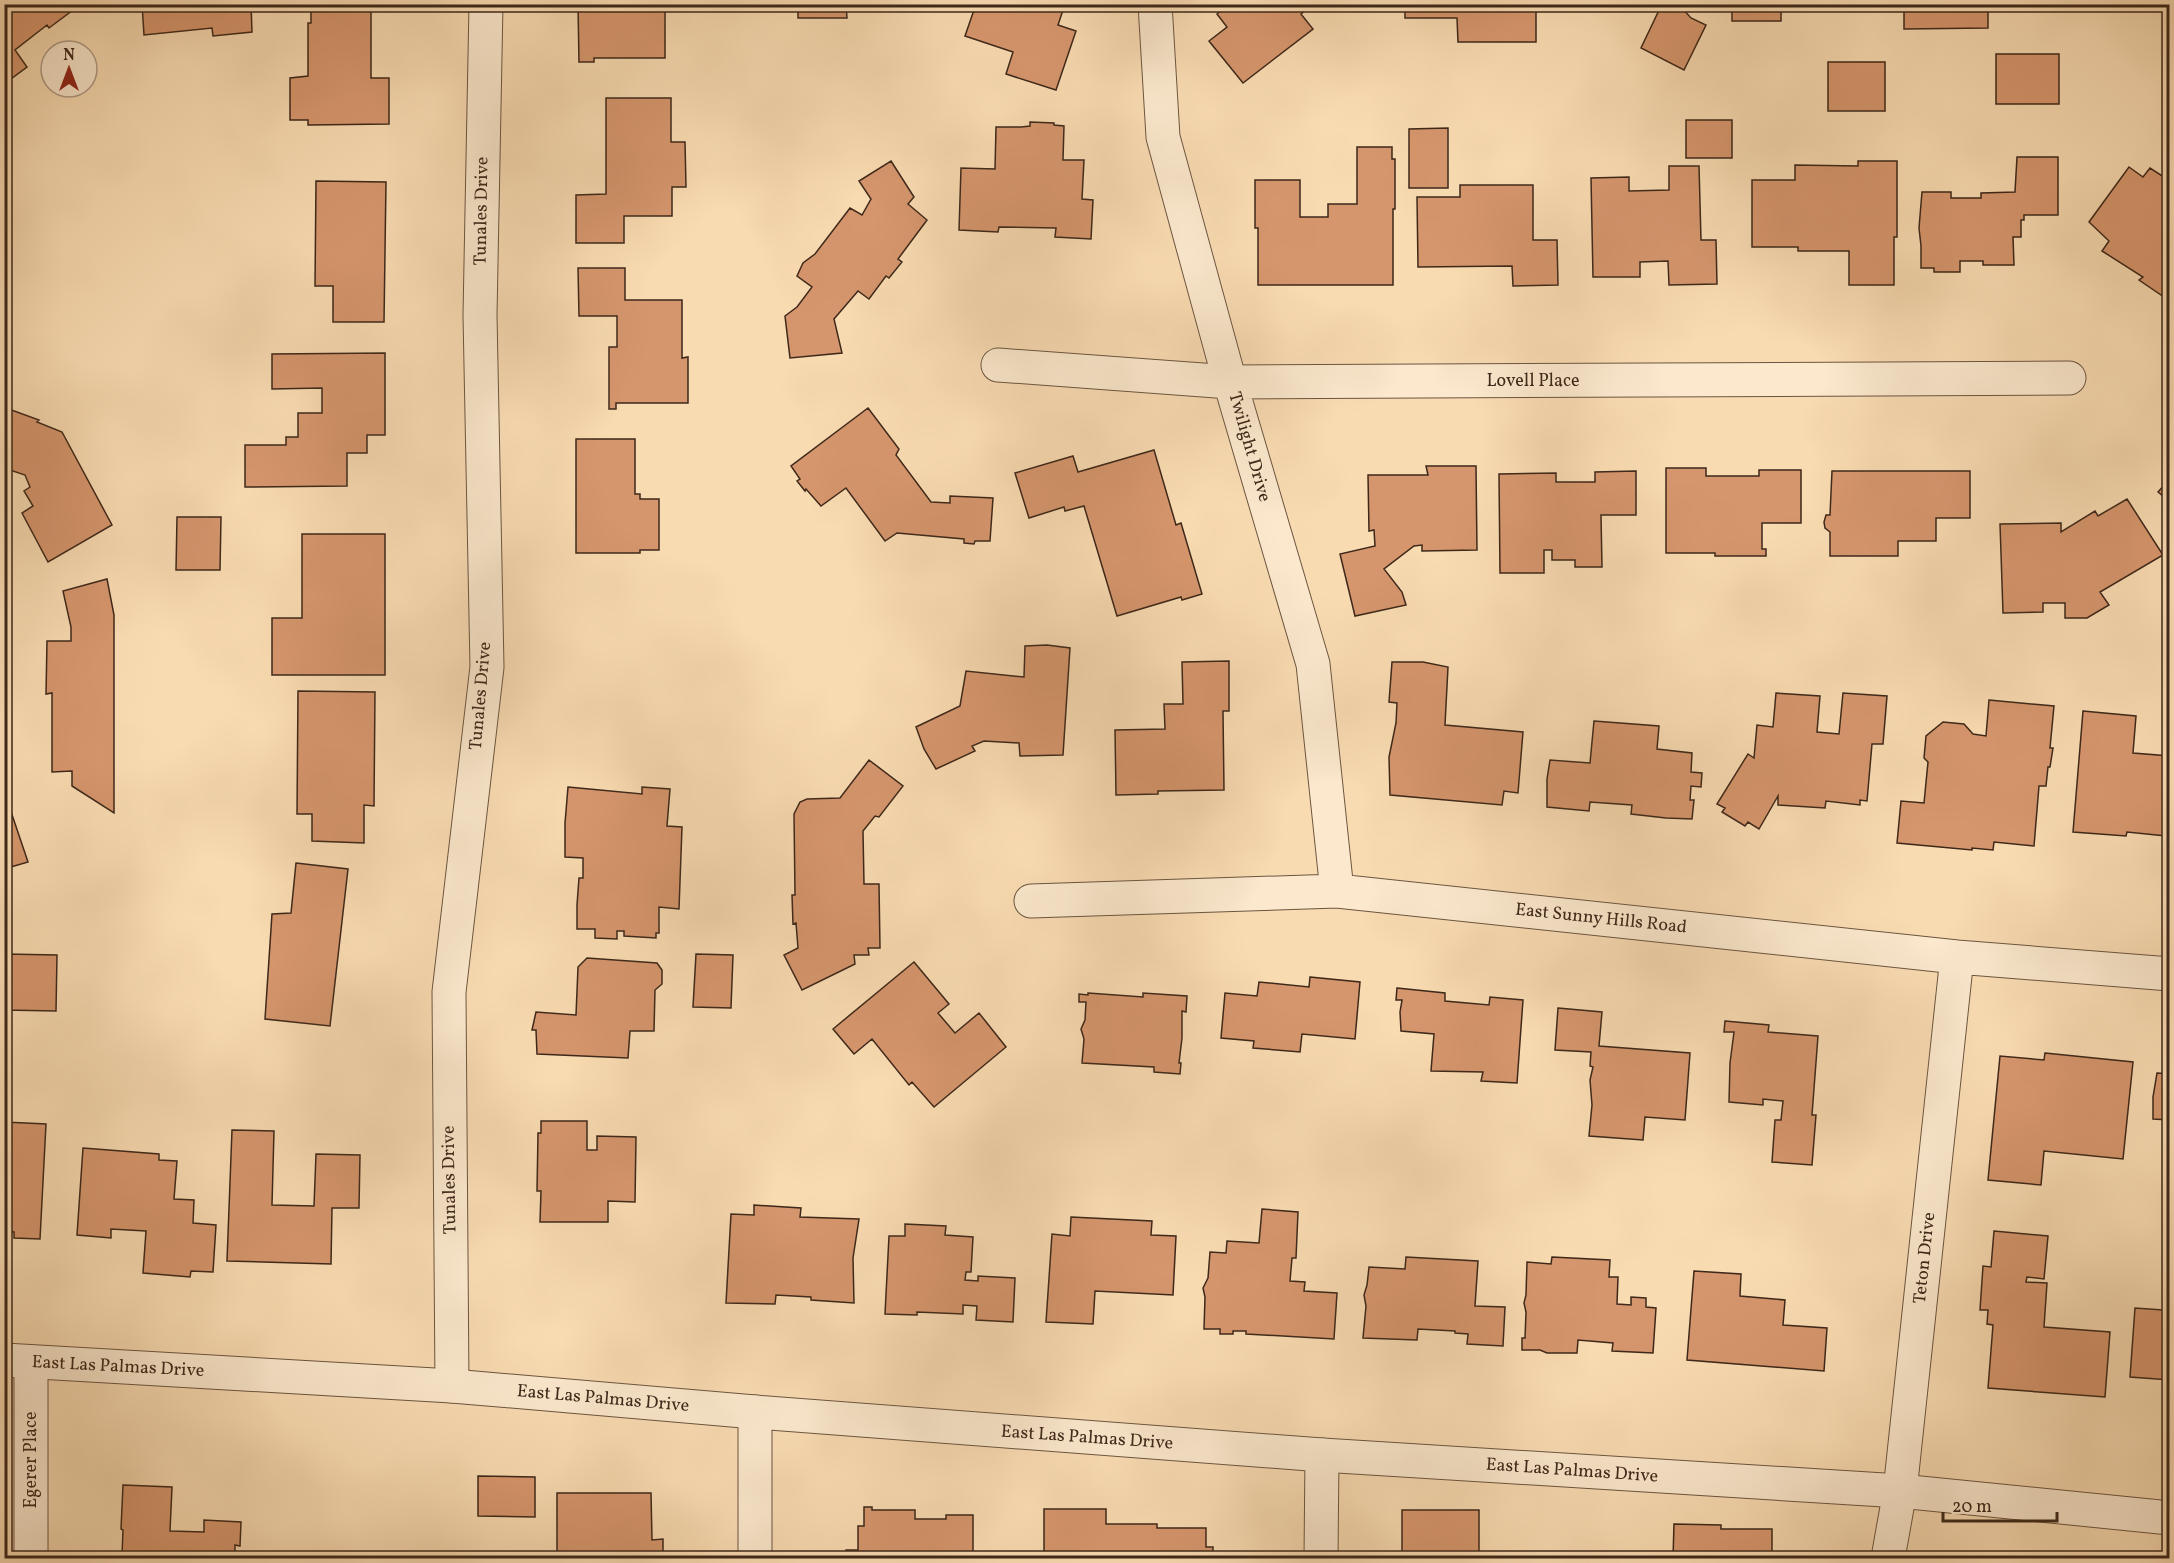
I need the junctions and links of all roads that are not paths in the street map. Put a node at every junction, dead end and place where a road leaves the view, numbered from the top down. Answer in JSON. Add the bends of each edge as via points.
{"nodes":[{"id":1,"x":486,"y":4,"type":"edge"},
{"id":2,"x":1155,"y":4,"type":"edge"},
{"id":3,"x":998,"y":365,"type":"dead end"},
{"id":4,"x":2070,"y":378,"type":"dead end"},
{"id":5,"x":1230,"y":382,"type":"junction"},
{"id":6,"x":1337,"y":891,"type":"junction"},
{"id":7,"x":1031,"y":901,"type":"dead end"},
{"id":8,"x":1957,"y":957,"type":"junction"},
{"id":9,"x":2169,"y":974,"type":"edge"},
{"id":10,"x":18,"y":1361,"type":"edge"},
{"id":11,"x":452,"y":1386,"type":"junction"},
{"id":12,"x":755,"y":1412,"type":"junction"},
{"id":13,"x":1322,"y":1455,"type":"junction"},
{"id":14,"x":1900,"y":1491,"type":"junction"},
{"id":15,"x":2169,"y":1518,"type":"edge"},
{"id":16,"x":31,"y":1558,"type":"edge"},
{"id":17,"x":755,"y":1558,"type":"edge"},
{"id":18,"x":1321,"y":1558,"type":"edge"},
{"id":19,"x":1888,"y":1558,"type":"edge"}],
"edges":[{"from":1,"to":11,"type":"street","name":"Tunales Drive","via":[[480,315],[487,667],[448,992]]},
{"from":2,"to":5,"type":"street","name":"Twilight Drive","via":[[1163,137]]},
{"from":3,"to":5,"type":"street","name":"Lovell Place"},
{"from":4,"to":5,"type":"street","name":"Lovell Place"},
{"from":5,"to":6,"type":"street","name":"Twilight Drive","via":[[1313,664]]},
{"from":6,"to":7,"type":"street","name":"East Sunny Hills Road"},
{"from":6,"to":8,"type":"street","name":"East Sunny Hills Road"},
{"from":8,"to":9,"type":"street","name":"East Sunny Hills Road"},
{"from":8,"to":14,"type":"street","name":"Teton Drive"},
{"from":10,"to":11,"type":"street","name":"East Las Palmas Drive"},
{"from":10,"to":16,"type":"street","name":"Egerer Place"},
{"from":11,"to":12,"type":"street","name":"East Las Palmas Drive"},
{"from":12,"to":13,"type":"street","name":"East Las Palmas Drive"},
{"from":12,"to":17,"type":"street"},
{"from":13,"to":14,"type":"street","name":"East Las Palmas Drive"},
{"from":13,"to":18,"type":"street"},
{"from":14,"to":15,"type":"street","name":"East Las Palmas Drive"},
{"from":14,"to":19,"type":"street","name":"Teton Drive"}]}
